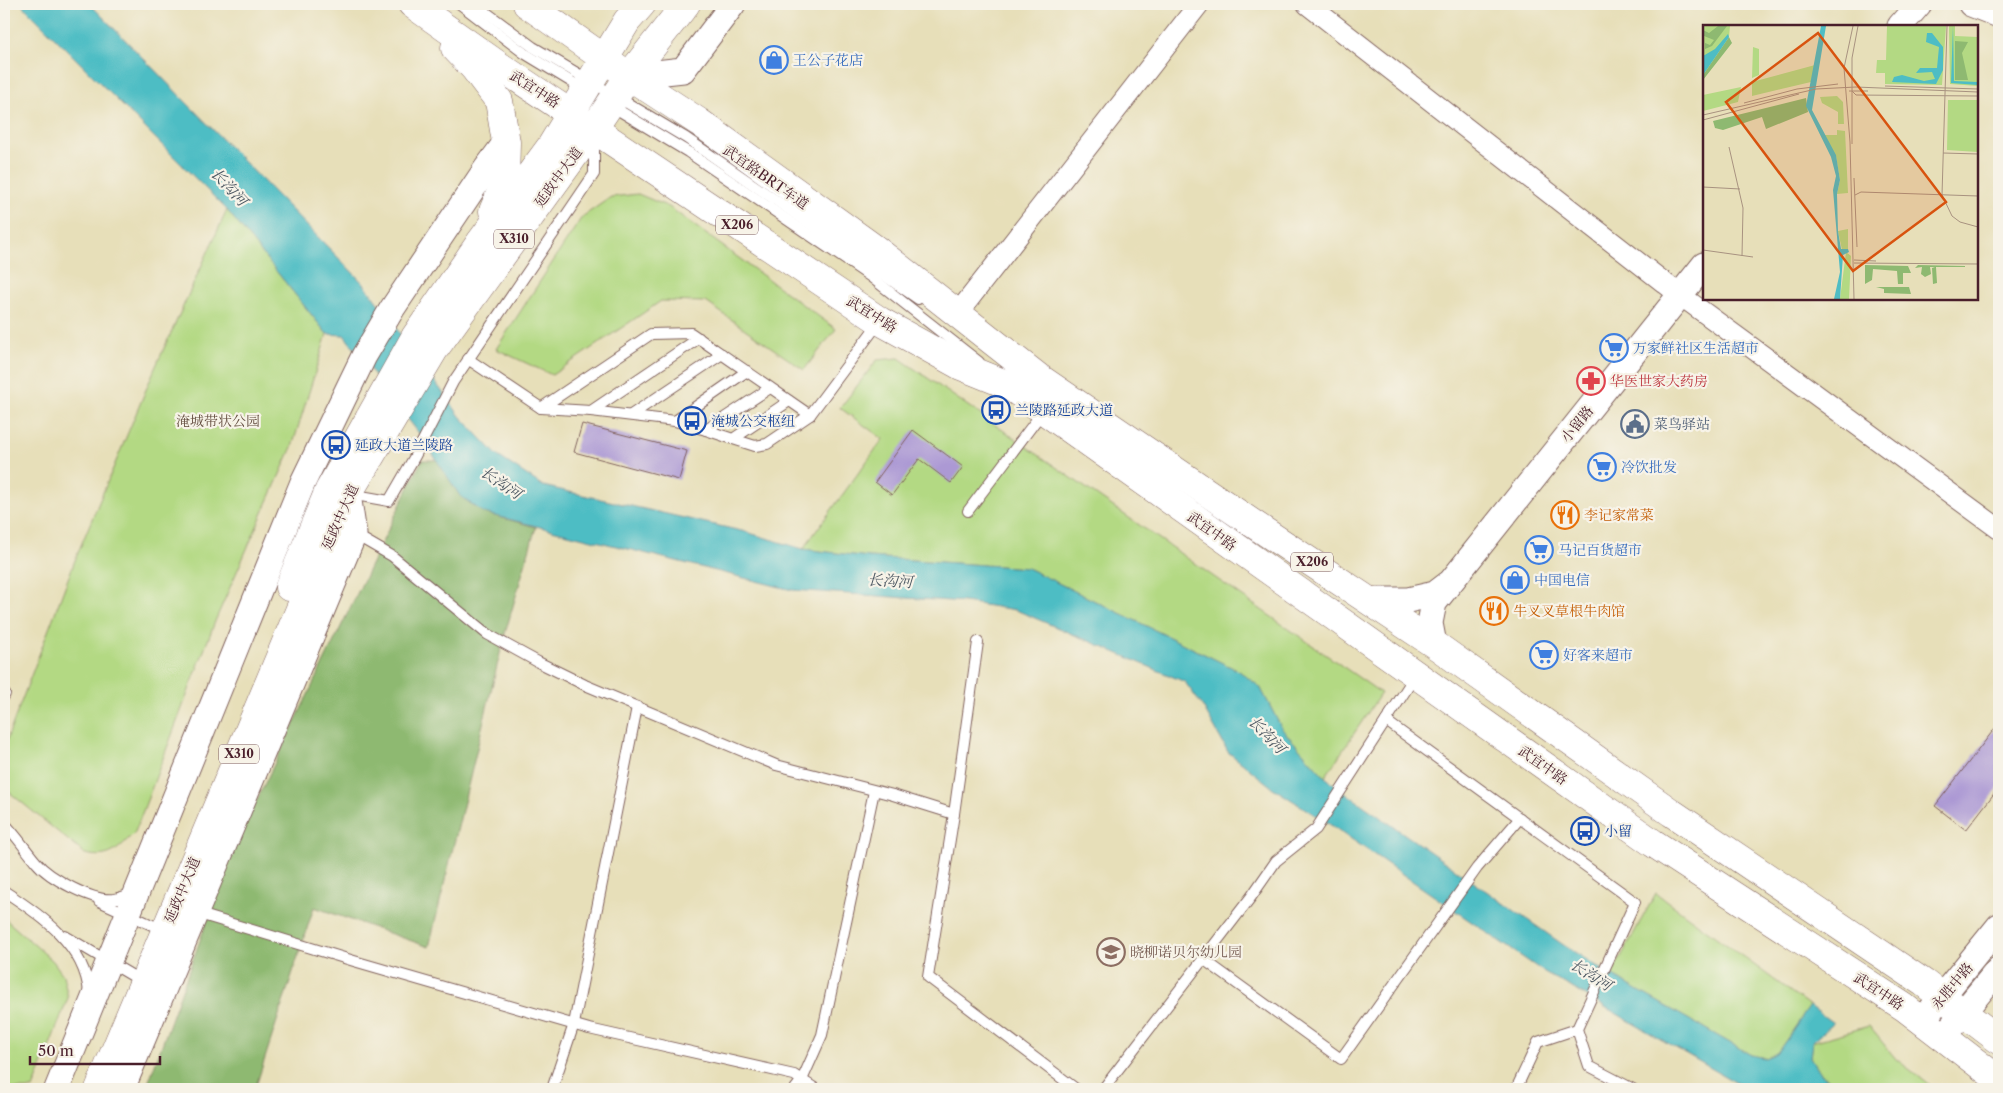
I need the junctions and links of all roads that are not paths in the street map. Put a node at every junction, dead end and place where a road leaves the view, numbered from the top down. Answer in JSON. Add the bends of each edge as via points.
{"nodes":[{"id":1,"x":412,"y":4,"type":"edge"},
{"id":2,"x":460,"y":4,"type":"edge"},
{"id":3,"x":474,"y":4,"type":"edge"},
{"id":4,"x":527,"y":4,"type":"edge"},
{"id":5,"x":686,"y":4,"type":"edge"},
{"id":6,"x":733,"y":4,"type":"edge"},
{"id":7,"x":1199,"y":4,"type":"edge"},
{"id":8,"x":1307,"y":4,"type":"edge"},
{"id":9,"x":1919,"y":4,"type":"edge"},
{"id":10,"x":1971,"y":4,"type":"edge"},
{"id":11,"x":636,"y":10,"type":"edge"},
{"id":12,"x":1999,"y":15,"type":"edge"},
{"id":13,"x":1901,"y":25,"type":"edge"},
{"id":14,"x":593,"y":77,"type":"junction"},
{"id":15,"x":618,"y":93,"type":"junction"},
{"id":16,"x":571,"y":113,"type":"junction"},
{"id":17,"x":594,"y":128,"type":"junction"},
{"id":18,"x":506,"y":142,"type":"junction"},
{"id":19,"x":481,"y":241,"type":"junction"},
{"id":20,"x":1703,"y":266,"type":"edge"},
{"id":21,"x":1680,"y":295,"type":"junction"},
{"id":22,"x":923,"y":303,"type":"dead end"},
{"id":23,"x":953,"y":316,"type":"junction"},
{"id":24,"x":880,"y":320,"type":"junction"},
{"id":25,"x":699,"y":338,"type":"junction"},
{"id":26,"x":425,"y":343,"type":"junction"},
{"id":27,"x":722,"y":354,"type":"junction"},
{"id":28,"x":468,"y":358,"type":"junction"},
{"id":29,"x":747,"y":371,"type":"junction"},
{"id":30,"x":1008,"y":385,"type":"junction"},
{"id":31,"x":770,"y":388,"type":"junction"},
{"id":32,"x":789,"y":401,"type":"junction"},
{"id":33,"x":541,"y":408,"type":"junction"},
{"id":34,"x":1044,"y":410,"type":"junction"},
{"id":35,"x":591,"y":411,"type":"junction"},
{"id":36,"x":632,"y":415,"type":"junction"},
{"id":37,"x":810,"y":415,"type":"junction"},
{"id":38,"x":675,"y":421,"type":"junction"},
{"id":39,"x":706,"y":430,"type":"junction"},
{"id":40,"x":733,"y":439,"type":"junction"},
{"id":41,"x":323,"y":487,"type":"junction"},
{"id":42,"x":968,"y":512,"type":"dead end"},
{"id":43,"x":1999,"y":529,"type":"edge"},
{"id":44,"x":354,"y":534,"type":"junction"},
{"id":45,"x":1450,"y":582,"type":"junction"},
{"id":46,"x":1370,"y":600,"type":"junction"},
{"id":47,"x":978,"y":642,"type":"dead end"},
{"id":48,"x":1434,"y":644,"type":"junction"},
{"id":49,"x":1416,"y":675,"type":"junction"},
{"id":50,"x":637,"y":706,"type":"junction"},
{"id":51,"x":1386,"y":721,"type":"junction"},
{"id":52,"x":874,"y":791,"type":"junction"},
{"id":53,"x":954,"y":814,"type":"junction"},
{"id":54,"x":1520,"y":818,"type":"junction"},
{"id":55,"x":4,"y":823,"type":"edge"},
{"id":56,"x":4,"y":891,"type":"edge"},
{"id":57,"x":138,"y":891,"type":"junction"},
{"id":58,"x":85,"y":894,"type":"junction"},
{"id":59,"x":196,"y":913,"type":"junction"},
{"id":60,"x":1999,"y":926,"type":"edge"},
{"id":61,"x":157,"y":927,"type":"junction"},
{"id":62,"x":58,"y":931,"type":"junction"},
{"id":63,"x":1203,"y":959,"type":"junction"},
{"id":64,"x":1999,"y":969,"type":"edge"},
{"id":65,"x":136,"y":977,"type":"junction"},
{"id":66,"x":1953,"y":1004,"type":"junction"},
{"id":67,"x":90,"y":1008,"type":"junction"},
{"id":68,"x":1922,"y":1021,"type":"junction"},
{"id":69,"x":574,"y":1024,"type":"junction"},
{"id":70,"x":1577,"y":1028,"type":"junction"},
{"id":71,"x":1943,"y":1037,"type":"junction"},
{"id":72,"x":1999,"y":1040,"type":"edge"},
{"id":73,"x":802,"y":1080,"type":"junction"},
{"id":74,"x":1999,"y":1080,"type":"edge"},
{"id":75,"x":57,"y":1089,"type":"edge"},
{"id":76,"x":79,"y":1089,"type":"edge"},
{"id":77,"x":99,"y":1089,"type":"edge"},
{"id":78,"x":122,"y":1089,"type":"edge"},
{"id":79,"x":552,"y":1089,"type":"edge"},
{"id":80,"x":795,"y":1089,"type":"edge"},
{"id":81,"x":816,"y":1089,"type":"edge"},
{"id":82,"x":1076,"y":1089,"type":"edge"},
{"id":83,"x":1103,"y":1089,"type":"edge"},
{"id":84,"x":1516,"y":1089,"type":"edge"},
{"id":85,"x":1633,"y":1089,"type":"edge"}],
"edges":[{"from":1,"to":16,"type":"main road","name":"武宜中路","number":"X206"},
{"from":1,"to":18,"type":"main road","via":[[474,68],[499,101]]},
{"from":2,"to":14,"type":"lane","name":"武宜路BRT车道","via":[[524,53]]},
{"from":3,"to":14,"type":"lane","name":"武宜路BRT车道","via":[[533,47]]},
{"from":4,"to":14,"type":"main road","name":"武宜中路","number":"X206"},
{"from":5,"to":15,"type":"main road","name":"延政中大道","number":"X310"},
{"from":6,"to":15,"type":"street","via":[[683,70]]},
{"from":7,"to":23,"type":"street"},
{"from":8,"to":21,"type":"street"},
{"from":9,"to":13,"type":"street"},
{"from":10,"to":12,"type":"street"},
{"from":11,"to":14,"type":"main road","name":"延政中大道","number":"X310"},
{"from":14,"to":15,"type":"main road","name":"武宜中路","number":"X206"},
{"from":14,"to":15,"type":"lane","name":"武宜路BRT车道"},
{"from":14,"to":16,"type":"main road","name":"延政中大道","number":"X310"},
{"from":15,"to":17,"type":"main road","name":"延政中大道","number":"X310"},
{"from":15,"to":22,"type":"lane","name":"武宜路BRT车道"},
{"from":15,"to":23,"type":"main road","name":"武宜中路","number":"X206","via":[[699,122],[866,242]]},
{"from":15,"to":30,"type":"lane","name":"武宜路BRT车道","via":[[688,152],[871,278]]},
{"from":16,"to":17,"type":"main road","name":"武宜中路","number":"X206"},
{"from":16,"to":19,"type":"main road","name":"延政中大道","number":"X310","via":[[552,146]]},
{"from":17,"to":24,"type":"main road","name":"武宜中路","number":"X206"},
{"from":17,"to":26,"type":"main road","name":"延政中大道","number":"X310"},
{"from":17,"to":28,"type":"lane","via":[[594,174]]},
{"from":18,"to":19,"type":"main road","via":[[505,182]]},
{"from":18,"to":41,"type":"street","via":[[364,356]]},
{"from":19,"to":26,"type":"main road","name":"延政中大道","number":"X310"},
{"from":20,"to":21,"type":"street","name":"小留路"},
{"from":21,"to":43,"type":"street"},
{"from":21,"to":45,"type":"street","name":"小留路"},
{"from":23,"to":46,"type":"main road","name":"武宜中路","number":"X206","via":[[1255,525]]},
{"from":24,"to":30,"type":"main road","name":"武宜中路","number":"X206","via":[[961,366]]},
{"from":24,"to":37,"type":"lane"},
{"from":25,"to":27,"type":"lane"},
{"from":25,"to":33,"type":"lane","via":[[691,333],[651,334]]},
{"from":25,"to":35,"type":"lane"},
{"from":26,"to":41,"type":"main road","name":"延政中大道","via":[[382,417]]},
{"from":27,"to":29,"type":"lane"},
{"from":27,"to":36,"type":"lane"},
{"from":28,"to":33,"type":"lane"},
{"from":28,"to":41,"type":"lane","via":[[389,501]]},
{"from":29,"to":31,"type":"lane"},
{"from":29,"to":38,"type":"lane"},
{"from":30,"to":34,"type":"main road","name":"武宜中路","number":"X206"},
{"from":31,"to":32,"type":"lane"},
{"from":31,"to":39,"type":"lane"},
{"from":32,"to":37,"type":"lane"},
{"from":32,"to":40,"type":"lane"},
{"from":33,"to":35,"type":"lane"},
{"from":34,"to":42,"type":"lane"},
{"from":34,"to":49,"type":"main road","name":"武宜中路","number":"X206"},
{"from":35,"to":36,"type":"lane"},
{"from":36,"to":38,"type":"lane"},
{"from":37,"to":40,"type":"lane","via":[[767,444],[756,446]]},
{"from":38,"to":39,"type":"lane"},
{"from":39,"to":40,"type":"lane"},
{"from":41,"to":44,"type":"street"},
{"from":41,"to":57,"type":"street"},
{"from":41,"to":61,"type":"main road","name":"延政中大道","number":"X310"},
{"from":44,"to":50,"type":"lane","via":[[392,556],[487,634],[546,666]]},
{"from":44,"to":59,"type":"street"},
{"from":45,"to":46,"type":"street","name":"小留路","via":[[1435,594],[1408,600]]},
{"from":45,"to":48,"type":"street","name":"小留路","via":[[1434,603],[1430,623]]},
{"from":46,"to":48,"type":"main road","name":"武宜中路","number":"X206"},
{"from":47,"to":53,"type":"lane"},
{"from":48,"to":66,"type":"main road","name":"武宜中路","number":"X206","via":[[1672,813]]},
{"from":49,"to":51,"type":"lane"},
{"from":49,"to":68,"type":"main road","name":"武宜中路","number":"X206","via":[[1653,843]]},
{"from":50,"to":52,"type":"lane","via":[[776,765]]},
{"from":50,"to":69,"type":"lane"},
{"from":51,"to":54,"type":"lane"},
{"from":51,"to":63,"type":"lane","via":[[1316,829],[1276,861]]},
{"from":52,"to":53,"type":"lane"},
{"from":52,"to":73,"type":"lane","via":[[822,1035]]},
{"from":53,"to":82,"type":"lane","via":[[928,977]]},
{"from":54,"to":63,"type":"lane","via":[[1477,868],[1341,1059]]},
{"from":54,"to":70,"type":"lane","via":[[1635,902]]},
{"from":55,"to":58,"type":"lane","via":[[54,878]]},
{"from":56,"to":62,"type":"lane"},
{"from":57,"to":58,"type":"lane","via":[[114,899]]},
{"from":57,"to":61,"type":"street"},
{"from":58,"to":61,"type":"lane"},
{"from":59,"to":61,"type":"street"},
{"from":59,"to":69,"type":"lane"},
{"from":60,"to":66,"type":"street","name":"永胜中路"},
{"from":61,"to":65,"type":"main road","name":"延政中大道","number":"X310"},
{"from":61,"to":65,"type":"street"},
{"from":62,"to":65,"type":"lane"},
{"from":62,"to":67,"type":"lane","via":[[78,955],[88,982]]},
{"from":63,"to":83,"type":"lane"},
{"from":64,"to":66,"type":"street","name":"永胜中路"},
{"from":65,"to":67,"type":"street"},
{"from":65,"to":76,"type":"main road","name":"延政中大道","number":"X310"},
{"from":65,"to":77,"type":"main road","name":"延政中大道","number":"X310"},
{"from":65,"to":78,"type":"street"},
{"from":66,"to":68,"type":"street","name":"永胜中路"},
{"from":66,"to":71,"type":"street","name":"永胜中路"},
{"from":66,"to":72,"type":"main road","name":"武宜中路","number":"X206"},
{"from":67,"to":75,"type":"street"},
{"from":68,"to":71,"type":"main road","name":"武宜中路","number":"X206"},
{"from":69,"to":73,"type":"lane","via":[[794,1075]]},
{"from":69,"to":79,"type":"lane"},
{"from":70,"to":84,"type":"lane","via":[[1538,1042]]},
{"from":70,"to":85,"type":"lane","via":[[1589,1066]]},
{"from":71,"to":74,"type":"main road","name":"武宜中路","number":"X206"},
{"from":73,"to":80,"type":"lane"},
{"from":73,"to":81,"type":"lane"}]}
